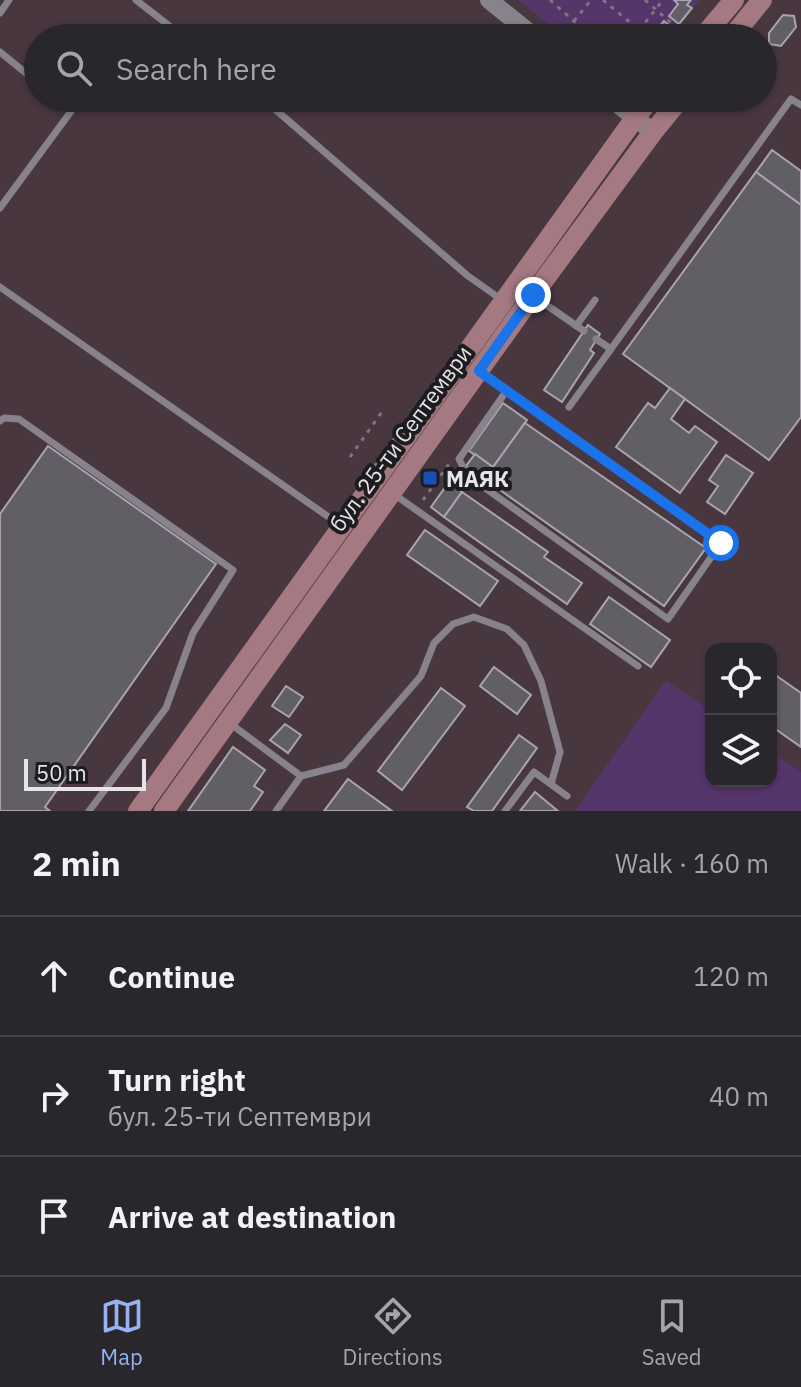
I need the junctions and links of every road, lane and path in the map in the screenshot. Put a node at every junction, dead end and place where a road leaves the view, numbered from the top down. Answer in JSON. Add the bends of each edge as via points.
{"nodes":[{"id":1,"x":9,"y":0,"type":"edge"},
{"id":2,"x":136,"y":0,"type":"edge"},
{"id":3,"x":489,"y":0,"type":"edge"},
{"id":4,"x":550,"y":0,"type":"edge"},
{"id":5,"x":591,"y":0,"type":"edge"},
{"id":6,"x":603,"y":0,"type":"edge"},
{"id":7,"x":645,"y":0,"type":"edge"},
{"id":8,"x":663,"y":0,"type":"edge"},
{"id":9,"x":734,"y":0,"type":"edge"},
{"id":10,"x":762,"y":0,"type":"edge"},
{"id":11,"x":656,"y":9,"type":"junction"},
{"id":12,"x":0,"y":13,"type":"edge"},
{"id":13,"x":574,"y":21,"type":"junction"},
{"id":14,"x":167,"y":24,"type":"edge"},
{"id":15,"x":519,"y":24,"type":"edge"},
{"id":16,"x":577,"y":24,"type":"edge"},
{"id":17,"x":632,"y":24,"type":"edge"},
{"id":18,"x":644,"y":24,"type":"edge"},
{"id":19,"x":673,"y":24,"type":"edge"},
{"id":20,"x":714,"y":24,"type":"edge"},
{"id":21,"x":742,"y":24,"type":"edge"},
{"id":22,"x":0,"y":52,"type":"edge"},
{"id":23,"x":24,"y":72,"type":"edge"},
{"id":24,"x":801,"y":105,"type":"edge"},
{"id":25,"x":71,"y":112,"type":"edge"},
{"id":26,"x":278,"y":112,"type":"edge"},
{"id":27,"x":628,"y":112,"type":"edge"},
{"id":28,"x":640,"y":112,"type":"edge"},
{"id":29,"x":669,"y":112,"type":"edge"},
{"id":30,"x":635,"y":118,"type":"junction"},
{"id":31,"x":653,"y":132,"type":"junction"},
{"id":32,"x":0,"y":208,"type":"edge"},
{"id":33,"x":0,"y":287,"type":"edge"},
{"id":34,"x":533,"y":295,"type":"junction"},
{"id":35,"x":595,"y":300,"type":"dead end"},
{"id":36,"x":503,"y":301,"type":"junction"},
{"id":37,"x":576,"y":326,"type":"junction"},
{"id":38,"x":584,"y":331,"type":"dead end"},
{"id":39,"x":596,"y":339,"type":"dead end"},
{"id":40,"x":611,"y":349,"type":"junction"},
{"id":41,"x":479,"y":371,"type":"junction"},
{"id":42,"x":507,"y":390,"type":"junction"},
{"id":43,"x":569,"y":407,"type":"dead end"},
{"id":44,"x":384,"y":409,"type":"dead end"},
{"id":45,"x":0,"y":421,"type":"edge"},
{"id":46,"x":350,"y":457,"type":"dead end"},
{"id":47,"x":441,"y":474,"type":"dead end"},
{"id":48,"x":391,"y":492,"type":"junction"},
{"id":49,"x":423,"y":499,"type":"dead end"},
{"id":50,"x":342,"y":526,"type":"junction"},
{"id":51,"x":638,"y":666,"type":"dead end"},
{"id":52,"x":226,"y":721,"type":"junction"},
{"id":53,"x":301,"y":776,"type":"junction"},
{"id":54,"x":551,"y":784,"type":"junction"},
{"id":55,"x":567,"y":796,"type":"dead end"},
{"id":56,"x":89,"y":811,"type":"edge"},
{"id":57,"x":138,"y":811,"type":"edge"},
{"id":58,"x":164,"y":811,"type":"edge"},
{"id":59,"x":276,"y":811,"type":"edge"},
{"id":60,"x":505,"y":811,"type":"edge"}],
"edges":[{"from":1,"to":12,"type":"lane"},
{"from":2,"to":14,"type":"lane"},
{"from":3,"to":15,"type":"street"},
{"from":4,"to":13,"type":"path"},
{"from":5,"to":13,"type":"path"},
{"from":6,"to":17,"type":"path"},
{"from":7,"to":11,"type":"path"},
{"from":8,"to":11,"type":"path"},
{"from":9,"to":20,"type":"main road"},
{"from":10,"to":21,"type":"main road"},
{"from":11,"to":18,"type":"path"},
{"from":11,"to":19,"type":"path"},
{"from":13,"to":16,"type":"path"},
{"from":22,"to":23,"type":"lane"},
{"from":24,"to":40,"type":"lane","via":[[791,99]]},
{"from":25,"to":32,"type":"lane"},
{"from":26,"to":36,"type":"lane"},
{"from":27,"to":30,"type":"street"},
{"from":28,"to":30,"type":"main road","name":"бул. 25-ти Септември"},
{"from":29,"to":31,"type":"main road","name":"бул. 25-ти Септември"},
{"from":30,"to":31,"type":"street"},
{"from":30,"to":36,"type":"main road","name":"бул. 25-ти Септември"},
{"from":31,"to":34,"type":"main road","name":"бул. 25-ти Септември"},
{"from":33,"to":50,"type":"lane"},
{"from":34,"to":37,"type":"lane"},
{"from":34,"to":41,"type":"main road","name":"бул. 25-ти Септември"},
{"from":35,"to":37,"type":"lane"},
{"from":36,"to":50,"type":"main road","name":"бул. 25-ти Септември"},
{"from":37,"to":38,"type":"lane"},
{"from":39,"to":40,"type":"lane"},
{"from":40,"to":43,"type":"lane"},
{"from":41,"to":42,"type":"lane"},
{"from":41,"to":48,"type":"main road","name":"бул. 25-ти Септември"},
{"from":42,"to":42,"type":"lane","via":[[721,543],[668,619],[467,475],[459,459]]},
{"from":44,"to":46,"type":"path"},
{"from":45,"to":56,"type":"lane","via":[[19,419],[233,570],[193,633],[166,708]]},
{"from":47,"to":49,"type":"path"},
{"from":48,"to":51,"type":"lane"},
{"from":48,"to":52,"type":"main road","name":"бул. 25-ти Септември"},
{"from":50,"to":57,"type":"main road","name":"бул. 25-ти Септември"},
{"from":52,"to":53,"type":"lane"},
{"from":52,"to":58,"type":"main road","name":"бул. 25-ти Септември"},
{"from":53,"to":54,"type":"lane","via":[[344,765],[421,676],[434,643],[453,624],[474,617],[507,629],[524,645],[541,681],[560,752]]},
{"from":53,"to":59,"type":"lane"},
{"from":54,"to":55,"type":"lane"},
{"from":54,"to":60,"type":"lane","via":[[534,772]]}]}
